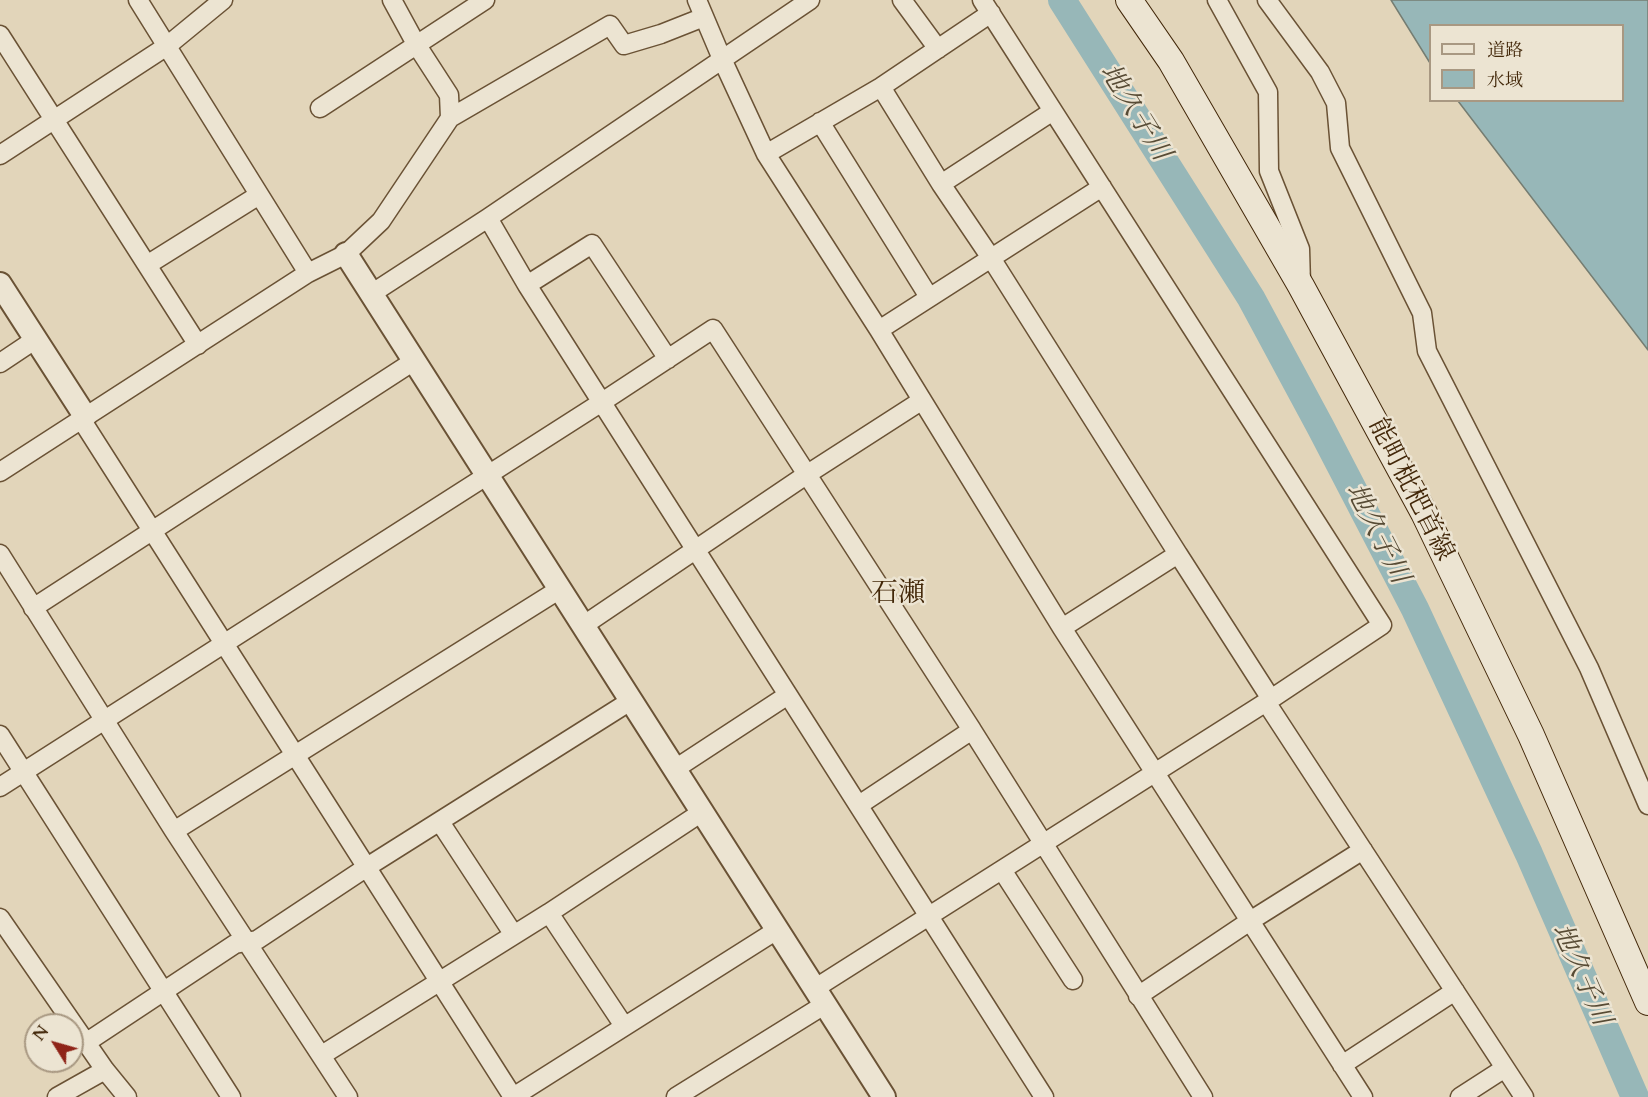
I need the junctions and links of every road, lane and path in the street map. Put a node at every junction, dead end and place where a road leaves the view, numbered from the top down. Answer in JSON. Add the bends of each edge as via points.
{"nodes":[{"id":1,"x":138,"y":0,"type":"edge"},
{"id":2,"x":223,"y":0,"type":"edge"},
{"id":3,"x":392,"y":0,"type":"edge"},
{"id":4,"x":485,"y":0,"type":"edge"},
{"id":5,"x":810,"y":0,"type":"edge"},
{"id":6,"x":902,"y":0,"type":"edge"},
{"id":7,"x":1129,"y":0,"type":"edge"},
{"id":8,"x":1217,"y":0,"type":"edge"},
{"id":9,"x":1267,"y":0,"type":"edge"},
{"id":10,"x":987,"y":7,"type":"edge"},
{"id":11,"x":700,"y":8,"type":"edge"},
{"id":12,"x":0,"y":35,"type":"edge"},
{"id":13,"x":416,"y":44,"type":"junction"},
{"id":14,"x":167,"y":46,"type":"junction"},
{"id":15,"x":938,"y":49,"type":"junction"},
{"id":16,"x":722,"y":59,"type":"junction"},
{"id":17,"x":881,"y":87,"type":"junction"},
{"id":18,"x":320,"y":108,"type":"dead end"},
{"id":19,"x":1053,"y":111,"type":"junction"},
{"id":20,"x":450,"y":118,"type":"junction"},
{"id":21,"x":54,"y":120,"type":"junction"},
{"id":22,"x":820,"y":122,"type":"junction"},
{"id":23,"x":766,"y":154,"type":"junction"},
{"id":24,"x":0,"y":155,"type":"edge"},
{"id":25,"x":941,"y":184,"type":"junction"},
{"id":26,"x":1102,"y":187,"type":"junction"},
{"id":27,"x":259,"y":195,"type":"junction"},
{"id":28,"x":488,"y":218,"type":"junction"},
{"id":29,"x":346,"y":254,"type":"junction"},
{"id":30,"x":991,"y":258,"type":"junction"},
{"id":31,"x":147,"y":265,"type":"junction"},
{"id":32,"x":308,"y":273,"type":"junction"},
{"id":33,"x":0,"y":284,"type":"edge"},
{"id":34,"x":527,"y":285,"type":"junction"},
{"id":35,"x":1301,"y":286,"type":"junction"},
{"id":36,"x":371,"y":294,"type":"junction"},
{"id":37,"x":929,"y":297,"type":"junction"},
{"id":38,"x":879,"y":330,"type":"junction"},
{"id":39,"x":36,"y":339,"type":"junction"},
{"id":40,"x":198,"y":345,"type":"junction"},
{"id":41,"x":668,"y":359,"type":"junction"},
{"id":42,"x":414,"y":361,"type":"junction"},
{"id":43,"x":0,"y":363,"type":"edge"},
{"id":44,"x":921,"y":401,"type":"junction"},
{"id":45,"x":602,"y":402,"type":"junction"},
{"id":46,"x":83,"y":418,"type":"junction"},
{"id":47,"x":0,"y":472,"type":"edge"},
{"id":48,"x":806,"y":475,"type":"junction"},
{"id":49,"x":488,"y":476,"type":"junction"},
{"id":50,"x":151,"y":530,"type":"junction"},
{"id":51,"x":695,"y":550,"type":"junction"},
{"id":52,"x":0,"y":554,"type":"edge"},
{"id":53,"x":1178,"y":554,"type":"junction"},
{"id":54,"x":560,"y":589,"type":"junction"},
{"id":55,"x":33,"y":608,"type":"junction"},
{"id":56,"x":584,"y":625,"type":"junction"},
{"id":57,"x":1062,"y":628,"type":"junction"},
{"id":58,"x":224,"y":644,"type":"junction"},
{"id":59,"x":788,"y":695,"type":"junction"},
{"id":60,"x":632,"y":700,"type":"junction"},
{"id":61,"x":1269,"y":701,"type":"junction"},
{"id":62,"x":104,"y":720,"type":"junction"},
{"id":63,"x":972,"y":730,"type":"junction"},
{"id":64,"x":0,"y":735,"type":"edge"},
{"id":65,"x":296,"y":756,"type":"junction"},
{"id":66,"x":675,"y":769,"type":"junction"},
{"id":67,"x":23,"y":772,"type":"junction"},
{"id":68,"x":1154,"y":772,"type":"junction"},
{"id":69,"x":0,"y":787,"type":"edge"},
{"id":70,"x":859,"y":805,"type":"junction"},
{"id":71,"x":1648,"y":805,"type":"edge"},
{"id":72,"x":702,"y":812,"type":"junction"},
{"id":73,"x":440,"y":822,"type":"junction"},
{"id":74,"x":174,"y":831,"type":"junction"},
{"id":75,"x":1042,"y":843,"type":"junction"},
{"id":76,"x":1363,"y":850,"type":"junction"},
{"id":77,"x":368,"y":867,"type":"junction"},
{"id":78,"x":1002,"y":870,"type":"junction"},
{"id":79,"x":549,"y":914,"type":"junction"},
{"id":80,"x":0,"y":918,"type":"edge"},
{"id":81,"x":929,"y":918,"type":"junction"},
{"id":82,"x":1250,"y":921,"type":"junction"},
{"id":83,"x":777,"y":930,"type":"junction"},
{"id":84,"x":514,"y":935,"type":"junction"},
{"id":85,"x":247,"y":942,"type":"junction"},
{"id":86,"x":1073,"y":980,"type":"dead end"},
{"id":87,"x":439,"y":984,"type":"junction"},
{"id":88,"x":162,"y":990,"type":"junction"},
{"id":89,"x":1455,"y":991,"type":"junction"},
{"id":90,"x":1138,"y":996,"type":"junction"},
{"id":91,"x":819,"y":997,"type":"junction"},
{"id":92,"x":1648,"y":1002,"type":"edge"},
{"id":93,"x":624,"y":1026,"type":"junction"},
{"id":94,"x":87,"y":1042,"type":"junction"},
{"id":95,"x":322,"y":1055,"type":"junction"},
{"id":96,"x":1342,"y":1065,"type":"junction"},
{"id":97,"x":1505,"y":1068,"type":"junction"},
{"id":98,"x":105,"y":1070,"type":"junction"},
{"id":99,"x":522,"y":1095,"type":"edge"},
{"id":100,"x":57,"y":1097,"type":"edge"},
{"id":101,"x":127,"y":1097,"type":"edge"},
{"id":102,"x":231,"y":1097,"type":"edge"},
{"id":103,"x":348,"y":1097,"type":"edge"},
{"id":104,"x":676,"y":1097,"type":"edge"},
{"id":105,"x":884,"y":1097,"type":"edge"},
{"id":106,"x":1044,"y":1097,"type":"edge"},
{"id":107,"x":1203,"y":1097,"type":"edge"},
{"id":108,"x":1363,"y":1097,"type":"edge"},
{"id":109,"x":1460,"y":1097,"type":"edge"},
{"id":110,"x":1524,"y":1097,"type":"edge"}],
"edges":[{"from":1,"to":14,"type":"street"},
{"from":2,"to":14,"type":"street"},
{"from":3,"to":13,"type":"street"},
{"from":4,"to":13,"type":"street"},
{"from":5,"to":16,"type":"street"},
{"from":6,"to":15,"type":"street"},
{"from":7,"to":35,"type":"main road","name":"能町枇杷首線","via":[[1171,61]]},
{"from":8,"to":35,"type":"street","via":[[1268,92],[1269,171],[1300,249]]},
{"from":9,"to":71,"type":"street","via":[[1320,72],[1336,103],[1340,148],[1422,313],[1427,351],[1589,668]]},
{"from":10,"to":15,"type":"street"},
{"from":10,"to":19,"type":"street"},
{"from":11,"to":16,"type":"street"},
{"from":11,"to":20,"type":"street","via":[[661,34],[624,45],[610,25]]},
{"from":12,"to":21,"type":"street"},
{"from":13,"to":18,"type":"street"},
{"from":13,"to":20,"type":"street","via":[[449,95]]},
{"from":14,"to":21,"type":"street"},
{"from":14,"to":27,"type":"street"},
{"from":15,"to":17,"type":"street"},
{"from":16,"to":23,"type":"street"},
{"from":16,"to":28,"type":"street"},
{"from":17,"to":22,"type":"street"},
{"from":17,"to":25,"type":"street"},
{"from":19,"to":25,"type":"street"},
{"from":19,"to":26,"type":"street"},
{"from":20,"to":29,"type":"street","via":[[381,221]]},
{"from":21,"to":24,"type":"street"},
{"from":21,"to":31,"type":"street"},
{"from":22,"to":23,"type":"street"},
{"from":22,"to":37,"type":"street"},
{"from":23,"to":38,"type":"street"},
{"from":25,"to":30,"type":"street"},
{"from":26,"to":30,"type":"street"},
{"from":26,"to":61,"type":"street","via":[[1382,625]]},
{"from":27,"to":31,"type":"street"},
{"from":27,"to":32,"type":"street"},
{"from":28,"to":34,"type":"street"},
{"from":28,"to":36,"type":"street"},
{"from":29,"to":32,"type":"street"},
{"from":29,"to":36,"type":"street"},
{"from":30,"to":37,"type":"street"},
{"from":30,"to":53,"type":"street"},
{"from":31,"to":40,"type":"street"},
{"from":32,"to":40,"type":"street"},
{"from":33,"to":39,"type":"street"},
{"from":34,"to":41,"type":"street","via":[[592,244]]},
{"from":34,"to":45,"type":"street"},
{"from":35,"to":92,"type":"main road","name":"能町枇杷首線","via":[[1424,513],[1531,735]]},
{"from":36,"to":42,"type":"street"},
{"from":37,"to":38,"type":"street"},
{"from":38,"to":44,"type":"street"},
{"from":39,"to":43,"type":"street"},
{"from":39,"to":46,"type":"street"},
{"from":40,"to":46,"type":"street"},
{"from":41,"to":45,"type":"street"},
{"from":41,"to":48,"type":"street","via":[[713,329]]},
{"from":42,"to":49,"type":"street"},
{"from":42,"to":50,"type":"street"},
{"from":44,"to":48,"type":"street"},
{"from":44,"to":57,"type":"street"},
{"from":45,"to":49,"type":"street"},
{"from":45,"to":51,"type":"street"},
{"from":46,"to":47,"type":"street"},
{"from":46,"to":50,"type":"street"},
{"from":48,"to":51,"type":"street"},
{"from":48,"to":63,"type":"street"},
{"from":49,"to":54,"type":"street"},
{"from":49,"to":58,"type":"street"},
{"from":50,"to":55,"type":"street"},
{"from":50,"to":58,"type":"street"},
{"from":51,"to":56,"type":"street"},
{"from":51,"to":59,"type":"street"},
{"from":52,"to":55,"type":"street"},
{"from":53,"to":57,"type":"street"},
{"from":53,"to":61,"type":"street"},
{"from":54,"to":56,"type":"street"},
{"from":54,"to":65,"type":"street"},
{"from":55,"to":62,"type":"street"},
{"from":56,"to":60,"type":"street"},
{"from":57,"to":68,"type":"street"},
{"from":58,"to":62,"type":"street"},
{"from":58,"to":65,"type":"street"},
{"from":59,"to":66,"type":"street"},
{"from":59,"to":70,"type":"street"},
{"from":60,"to":66,"type":"street"},
{"from":60,"to":73,"type":"street"},
{"from":61,"to":68,"type":"street"},
{"from":61,"to":76,"type":"street"},
{"from":62,"to":67,"type":"street"},
{"from":62,"to":74,"type":"street"},
{"from":63,"to":70,"type":"street"},
{"from":63,"to":75,"type":"street"},
{"from":64,"to":67,"type":"street"},
{"from":65,"to":74,"type":"street"},
{"from":65,"to":77,"type":"street"},
{"from":66,"to":72,"type":"street"},
{"from":67,"to":69,"type":"street"},
{"from":67,"to":88,"type":"street"},
{"from":68,"to":75,"type":"street"},
{"from":68,"to":82,"type":"street"},
{"from":70,"to":81,"type":"street"},
{"from":72,"to":79,"type":"street"},
{"from":72,"to":83,"type":"street"},
{"from":73,"to":77,"type":"street"},
{"from":73,"to":84,"type":"street"},
{"from":74,"to":85,"type":"street"},
{"from":75,"to":78,"type":"street"},
{"from":75,"to":90,"type":"street"},
{"from":76,"to":82,"type":"street"},
{"from":76,"to":89,"type":"street"},
{"from":77,"to":85,"type":"street","via":[[257,940]]},
{"from":77,"to":87,"type":"street"},
{"from":78,"to":81,"type":"street"},
{"from":78,"to":86,"type":"street"},
{"from":79,"to":84,"type":"street"},
{"from":79,"to":93,"type":"street"},
{"from":80,"to":94,"type":"street"},
{"from":81,"to":91,"type":"street"},
{"from":81,"to":106,"type":"street"},
{"from":82,"to":90,"type":"street"},
{"from":82,"to":96,"type":"street"},
{"from":83,"to":91,"type":"street"},
{"from":83,"to":93,"type":"street"},
{"from":84,"to":87,"type":"street"},
{"from":85,"to":88,"type":"street","via":[[235,944]]},
{"from":85,"to":95,"type":"street"},
{"from":87,"to":95,"type":"street"},
{"from":87,"to":99,"type":"street","via":[[513,1097]]},
{"from":88,"to":94,"type":"street"},
{"from":88,"to":102,"type":"street"},
{"from":89,"to":96,"type":"street"},
{"from":89,"to":97,"type":"street"},
{"from":90,"to":107,"type":"street"},
{"from":91,"to":104,"type":"street"},
{"from":91,"to":105,"type":"street"},
{"from":93,"to":99,"type":"street"},
{"from":94,"to":98,"type":"street"},
{"from":95,"to":103,"type":"street"},
{"from":96,"to":108,"type":"street"},
{"from":97,"to":109,"type":"street"},
{"from":97,"to":110,"type":"street"},
{"from":98,"to":100,"type":"street"},
{"from":98,"to":101,"type":"street"}]}
